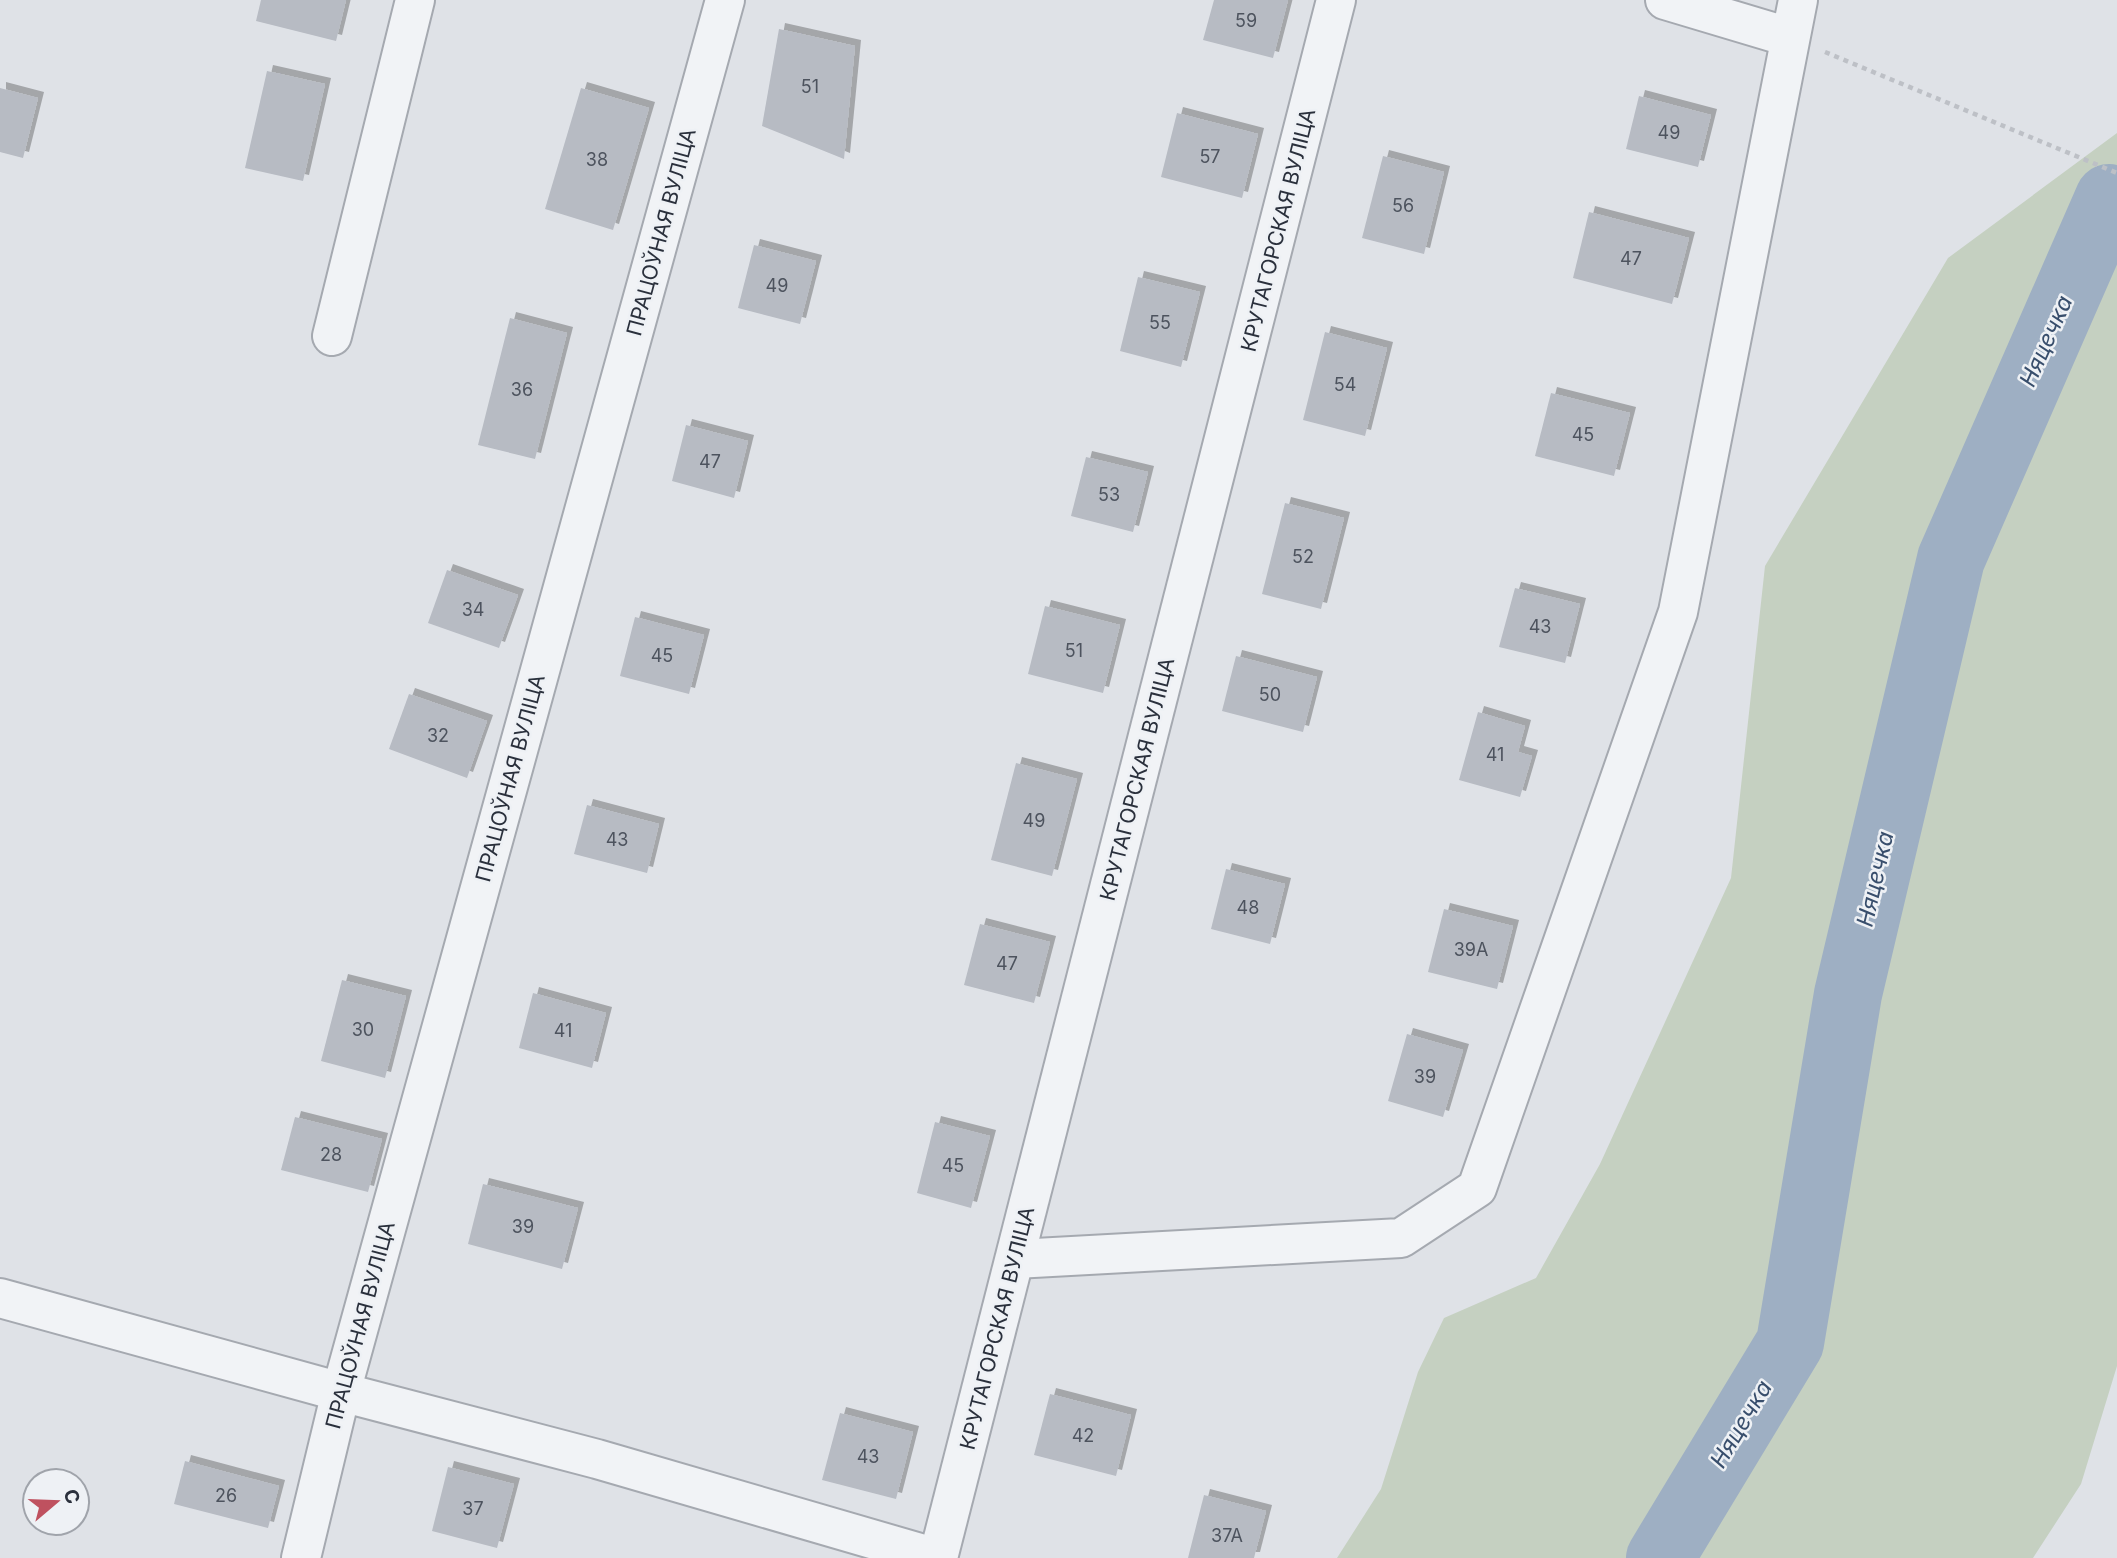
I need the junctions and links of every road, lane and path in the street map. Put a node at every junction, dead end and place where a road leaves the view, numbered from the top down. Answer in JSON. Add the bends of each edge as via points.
{"nodes":[{"id":1,"x":415,"y":0,"type":"edge"},
{"id":2,"x":725,"y":0,"type":"edge"},
{"id":3,"x":1336,"y":0,"type":"edge"},
{"id":4,"x":1665,"y":0,"type":"edge"},
{"id":5,"x":1797,"y":0,"type":"edge"},
{"id":6,"x":1788,"y":37,"type":"junction"},
{"id":7,"x":2117,"y":173,"type":"edge"},
{"id":8,"x":332,"y":335,"type":"dead end"},
{"id":9,"x":1015,"y":1259,"type":"junction"},
{"id":10,"x":0,"y":1298,"type":"edge"},
{"id":11,"x":341,"y":1392,"type":"junction"},
{"id":12,"x":301,"y":1558,"type":"edge"},
{"id":13,"x":937,"y":1558,"type":"edge"}],
"edges":[{"from":1,"to":8,"type":"street"},
{"from":2,"to":11,"type":"street","name":"ПРАЦОЎНАЯ ВУЛІЦА"},
{"from":3,"to":9,"type":"street","name":"КРУТАГОРСКАЯ ВУЛІЦА"},
{"from":4,"to":6,"type":"street"},
{"from":5,"to":6,"type":"street"},
{"from":6,"to":7,"type":"path"},
{"from":6,"to":9,"type":"street","via":[[1678,612],[1477,1188],[1401,1238]]},
{"from":9,"to":13,"type":"street","name":"КРУТАГОРСКАЯ ВУЛІЦА"},
{"from":10,"to":11,"type":"street"},
{"from":11,"to":12,"type":"street","name":"ПРАЦОЎНАЯ ВУЛІЦА"},
{"from":11,"to":13,"type":"street","via":[[597,1459]]}]}
